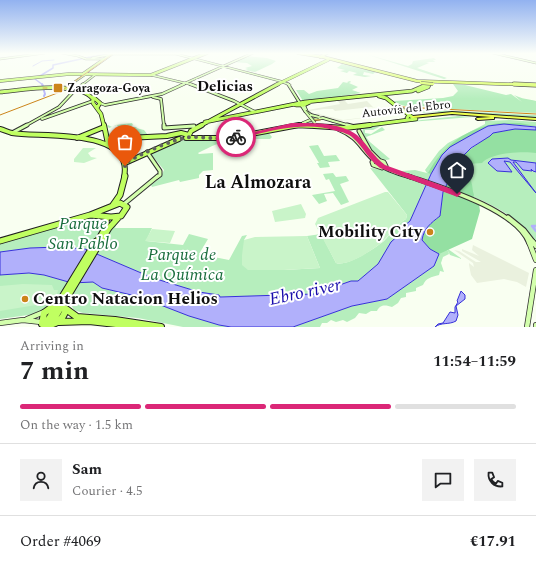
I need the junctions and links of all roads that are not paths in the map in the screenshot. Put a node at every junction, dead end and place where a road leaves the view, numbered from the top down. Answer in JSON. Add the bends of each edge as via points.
{"nodes":[{"id":1,"x":92,"y":68,"type":"edge"},
{"id":2,"x":169,"y":68,"type":"edge"},
{"id":3,"x":219,"y":68,"type":"edge"},
{"id":4,"x":236,"y":68,"type":"edge"},
{"id":5,"x":307,"y":68,"type":"edge"},
{"id":6,"x":310,"y":68,"type":"edge"},
{"id":7,"x":362,"y":68,"type":"edge"},
{"id":8,"x":363,"y":68,"type":"edge"},
{"id":9,"x":84,"y":74,"type":"junction"},
{"id":10,"x":96,"y":74,"type":"junction"},
{"id":11,"x":151,"y":75,"type":"junction"},
{"id":12,"x":402,"y":78,"type":"junction"},
{"id":13,"x":1,"y":81,"type":"edge"},
{"id":14,"x":283,"y":82,"type":"junction"},
{"id":15,"x":420,"y":82,"type":"junction"},
{"id":16,"x":186,"y":83,"type":"junction"},
{"id":17,"x":444,"y":83,"type":"junction"},
{"id":18,"x":431,"y":85,"type":"junction"},
{"id":19,"x":536,"y":85,"type":"edge"},
{"id":20,"x":66,"y":88,"type":"junction"},
{"id":21,"x":77,"y":89,"type":"junction"},
{"id":22,"x":417,"y":91,"type":"junction"},
{"id":23,"x":0,"y":92,"type":"edge"},
{"id":24,"x":162,"y":96,"type":"junction"},
{"id":25,"x":381,"y":96,"type":"junction"},
{"id":26,"x":388,"y":96,"type":"junction"},
{"id":27,"x":241,"y":102,"type":"junction"},
{"id":28,"x":98,"y":104,"type":"junction"},
{"id":29,"x":396,"y":104,"type":"junction"},
{"id":30,"x":304,"y":105,"type":"junction"},
{"id":31,"x":255,"y":112,"type":"junction"},
{"id":32,"x":319,"y":117,"type":"junction"},
{"id":33,"x":413,"y":117,"type":"junction"},
{"id":34,"x":478,"y":119,"type":"dead end"},
{"id":35,"x":514,"y":119,"type":"junction"},
{"id":36,"x":536,"y":119,"type":"edge"},
{"id":37,"x":36,"y":120,"type":"junction"},
{"id":38,"x":210,"y":120,"type":"junction"},
{"id":39,"x":310,"y":120,"type":"junction"},
{"id":40,"x":303,"y":123,"type":"junction"},
{"id":41,"x":315,"y":123,"type":"junction"},
{"id":42,"x":201,"y":124,"type":"junction"},
{"id":43,"x":321,"y":125,"type":"junction"},
{"id":44,"x":352,"y":126,"type":"junction"},
{"id":45,"x":364,"y":126,"type":"junction"},
{"id":46,"x":167,"y":127,"type":"junction"},
{"id":47,"x":330,"y":127,"type":"junction"},
{"id":48,"x":340,"y":127,"type":"junction"},
{"id":49,"x":194,"y":128,"type":"junction"},
{"id":50,"x":0,"y":129,"type":"edge"},
{"id":51,"x":103,"y":129,"type":"junction"},
{"id":52,"x":14,"y":133,"type":"junction"},
{"id":53,"x":183,"y":133,"type":"junction"},
{"id":54,"x":358,"y":133,"type":"junction"},
{"id":55,"x":350,"y":134,"type":"junction"},
{"id":56,"x":188,"y":136,"type":"junction"},
{"id":57,"x":174,"y":137,"type":"junction"},
{"id":58,"x":77,"y":138,"type":"junction"},
{"id":59,"x":179,"y":140,"type":"junction"},
{"id":60,"x":92,"y":142,"type":"junction"},
{"id":61,"x":109,"y":142,"type":"junction"},
{"id":62,"x":147,"y":152,"type":"junction"},
{"id":63,"x":376,"y":160,"type":"junction"},
{"id":64,"x":124,"y":163,"type":"junction"},
{"id":65,"x":385,"y":167,"type":"junction"},
{"id":66,"x":120,"y":195,"type":"junction"},
{"id":67,"x":472,"y":199,"type":"junction"},
{"id":68,"x":123,"y":203,"type":"junction"},
{"id":69,"x":110,"y":206,"type":"junction"},
{"id":70,"x":90,"y":215,"type":"junction"},
{"id":71,"x":120,"y":216,"type":"junction"},
{"id":72,"x":106,"y":217,"type":"junction"},
{"id":73,"x":107,"y":228,"type":"junction"},
{"id":74,"x":0,"y":241,"type":"edge"},
{"id":75,"x":536,"y":246,"type":"edge"},
{"id":76,"x":536,"y":260,"type":"edge"},
{"id":77,"x":536,"y":270,"type":"edge"},
{"id":78,"x":63,"y":303,"type":"junction"},
{"id":79,"x":47,"y":310,"type":"junction"},
{"id":80,"x":23,"y":320,"type":"junction"},
{"id":81,"x":59,"y":322,"type":"junction"},
{"id":82,"x":0,"y":323,"type":"edge"},
{"id":83,"x":46,"y":326,"type":"edge"},
{"id":84,"x":143,"y":327,"type":"edge"},
{"id":85,"x":161,"y":327,"type":"edge"},
{"id":86,"x":528,"y":327,"type":"edge"}],
"edges":[{"from":1,"to":9,"type":"main road"},
{"from":2,"to":11,"type":"main road"},
{"from":3,"to":16,"type":"main road"},
{"from":4,"to":14,"type":"main road"},
{"from":5,"to":14,"type":"main road"},
{"from":6,"to":14,"type":"main road"},
{"from":7,"to":12,"type":"highway"},
{"from":8,"to":15,"type":"highway"},
{"from":9,"to":10,"type":"main road"},
{"from":9,"to":13,"type":"main road"},
{"from":9,"to":20,"type":"main road"},
{"from":10,"to":11,"type":"main road"},
{"from":10,"to":21,"type":"main road"},
{"from":11,"to":16,"type":"main road"},
{"from":12,"to":15,"type":"highway"},
{"from":12,"to":22,"type":"main road","via":[[421,84]]},
{"from":14,"to":27,"type":"main road"},
{"from":14,"to":30,"type":"main road","via":[[289,84]]},
{"from":15,"to":17,"type":"highway"},
{"from":15,"to":18,"type":"highway","bridge":true},
{"from":16,"to":24,"type":"main road"},
{"from":16,"to":27,"type":"main road"},
{"from":17,"to":18,"type":"highway"},
{"from":17,"to":19,"type":"highway"},
{"from":17,"to":19,"type":"highway"},
{"from":17,"to":22,"type":"main road","via":[[428,84]]},
{"from":18,"to":22,"type":"main road"},
{"from":20,"to":21,"type":"main road"},
{"from":20,"to":23,"type":"main road"},
{"from":21,"to":28,"type":"main road"},
{"from":21,"to":37,"type":"main road","via":[[59,106]]},
{"from":22,"to":25,"type":"main road"},
{"from":22,"to":26,"type":"main road"},
{"from":24,"to":28,"type":"main road"},
{"from":24,"to":46,"type":"main road"},
{"from":25,"to":26,"type":"main road"},
{"from":25,"to":29,"type":"main road"},
{"from":25,"to":30,"type":"main road"},
{"from":26,"to":29,"type":"main road"},
{"from":27,"to":31,"type":"main road"},
{"from":27,"to":38,"type":"main road"},
{"from":28,"to":37,"type":"main road","via":[[87,104]]},
{"from":28,"to":51,"type":"main road"},
{"from":29,"to":33,"type":"main road","bridge":true},
{"from":30,"to":31,"type":"main road"},
{"from":30,"to":32,"type":"main road","bridge":true,"via":[[309,114]]},
{"from":30,"to":38,"type":"main road"},
{"from":30,"to":39,"type":"main road","bridge":true},
{"from":31,"to":38,"type":"main road"},
{"from":32,"to":39,"type":"main road","bridge":true},
{"from":32,"to":44,"type":"main road","bridge":true},
{"from":33,"to":35,"type":"highway","name":"Autovía del Ebro","via":[[449,115]]},
{"from":33,"to":36,"type":"highway","name":"Autovía del Ebro","via":[[454,113]]},
{"from":33,"to":44,"type":"main road","name":"Autovía del Ebro"},
{"from":33,"to":45,"type":"main road","name":"Autovía del Ebro","via":[[403,121]]},
{"from":34,"to":35,"type":"highway"},
{"from":35,"to":36,"type":"highway","name":"Autovía del Ebro"},
{"from":37,"to":52,"type":"main road"},
{"from":38,"to":42,"type":"main road"},
{"from":38,"to":56,"type":"main road","via":[[191,131]]},
{"from":39,"to":40,"type":"main road"},
{"from":39,"to":41,"type":"main road","bridge":true},
{"from":40,"to":41,"type":"main road"},
{"from":40,"to":56,"type":"main road","via":[[281,125],[230,137]]},
{"from":41,"to":43,"type":"main road"},
{"from":41,"to":48,"type":"main road"},
{"from":42,"to":46,"type":"main road"},
{"from":42,"to":49,"type":"main road"},
{"from":43,"to":47,"type":"main road"},
{"from":43,"to":56,"type":"main road","via":[[292,125],[226,139]]},
{"from":44,"to":45,"type":"main road","name":"Autovía del Ebro"},
{"from":44,"to":48,"type":"main road"},
{"from":44,"to":54,"type":"main road"},
{"from":45,"to":54,"type":"main road","name":"Autovía del Ebro"},
{"from":46,"to":49,"type":"main road"},
{"from":47,"to":48,"type":"main road"},
{"from":47,"to":55,"type":"main road"},
{"from":49,"to":53,"type":"main road"},
{"from":50,"to":52,"type":"main road"},
{"from":51,"to":58,"type":"main road"},
{"from":51,"to":61,"type":"main road"},
{"from":52,"to":58,"type":"main road","via":[[63,134]]},
{"from":53,"to":56,"type":"main road"},
{"from":53,"to":57,"type":"main road"},
{"from":54,"to":55,"type":"main road","name":"Autovía del Ebro"},
{"from":54,"to":63,"type":"main road"},
{"from":55,"to":63,"type":"main road"},
{"from":56,"to":59,"type":"main road"},
{"from":57,"to":59,"type":"main road"},
{"from":57,"to":61,"type":"main road"},
{"from":57,"to":61,"type":"main road"},
{"from":57,"to":62,"type":"main road"},
{"from":58,"to":60,"type":"main road"},
{"from":59,"to":62,"type":"main road"},
{"from":60,"to":61,"type":"main road"},
{"from":60,"to":64,"type":"main road","via":[[112,149]]},
{"from":61,"to":64,"type":"main road"},
{"from":62,"to":64,"type":"main road"},
{"from":62,"to":68,"type":"main road","via":[[160,175]]},
{"from":63,"to":65,"type":"main road"},
{"from":63,"to":65,"type":"main road","via":[[372,163],[374,166]]},
{"from":64,"to":66,"type":"main road","via":[[125,175]]},
{"from":65,"to":67,"type":"main road"},
{"from":66,"to":68,"type":"main road"},
{"from":66,"to":69,"type":"main road"},
{"from":67,"to":75,"type":"main road","via":[[490,205],[507,216],[524,230]]},
{"from":67,"to":76,"type":"main road","via":[[497,211],[517,227],[531,244]]},
{"from":68,"to":69,"type":"main road"},
{"from":68,"to":71,"type":"main road","via":[[127,209]]},
{"from":69,"to":70,"type":"main road"},
{"from":69,"to":72,"type":"main road","via":[[104,213]]},
{"from":70,"to":72,"type":"main road"},
{"from":70,"to":74,"type":"main road"},
{"from":71,"to":72,"type":"main road"},
{"from":71,"to":73,"type":"main road"},
{"from":72,"to":73,"type":"main road"},
{"from":73,"to":78,"type":"main road"},
{"from":77,"to":86,"type":"main road"},
{"from":78,"to":79,"type":"main road"},
{"from":78,"to":81,"type":"main road","via":[[64,316]]},
{"from":78,"to":83,"type":"main road"},
{"from":78,"to":85,"type":"main road","via":[[77,317]]},
{"from":79,"to":80,"type":"main road"},
{"from":79,"to":83,"type":"main road","via":[[42,317]]},
{"from":80,"to":82,"type":"main road"},
{"from":80,"to":83,"type":"main road"},
{"from":81,"to":83,"type":"main road"},
{"from":81,"to":84,"type":"main road","via":[[68,320]]}]}
